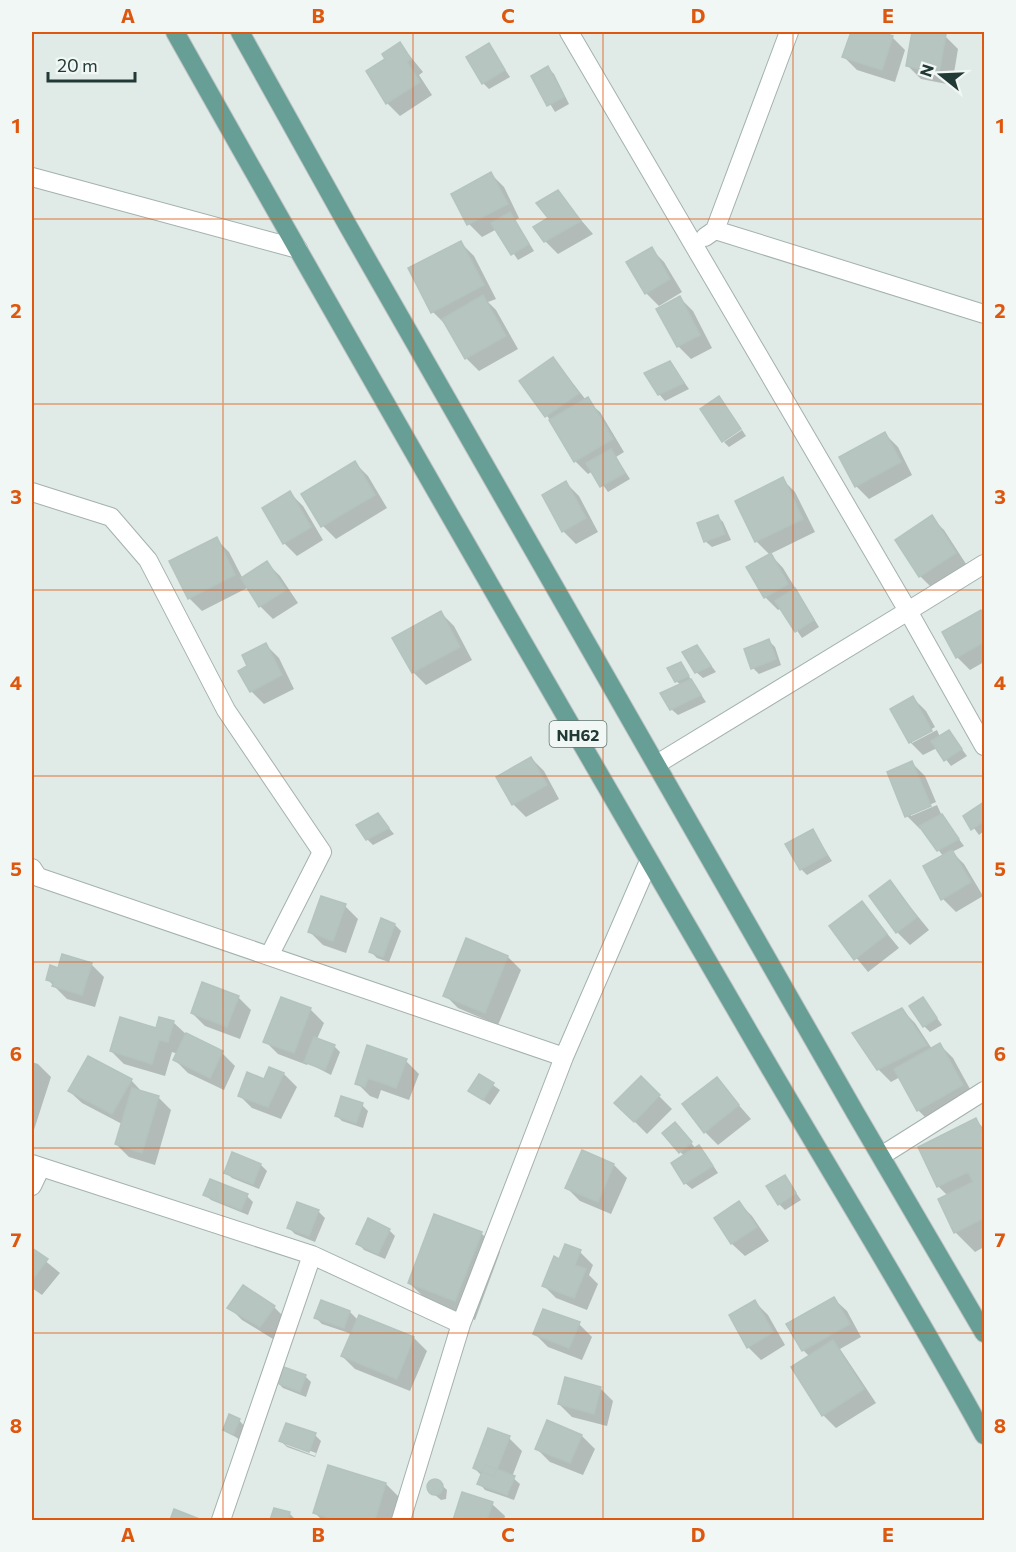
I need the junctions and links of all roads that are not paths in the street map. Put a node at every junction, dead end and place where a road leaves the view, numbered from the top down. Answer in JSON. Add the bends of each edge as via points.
{"nodes":[{"id":1,"x":175,"y":32,"type":"edge"},
{"id":2,"x":240,"y":32,"type":"edge"},
{"id":3,"x":569,"y":32,"type":"edge"},
{"id":4,"x":789,"y":32,"type":"edge"},
{"id":5,"x":32,"y":177,"type":"edge"},
{"id":6,"x":716,"y":230,"type":"junction"},
{"id":7,"x":694,"y":245,"type":"junction"},
{"id":8,"x":298,"y":249,"type":"junction"},
{"id":9,"x":984,"y":314,"type":"edge"},
{"id":10,"x":32,"y":492,"type":"edge"},
{"id":11,"x":984,"y":564,"type":"edge"},
{"id":12,"x":908,"y":611,"type":"junction"},
{"id":13,"x":984,"y":746,"type":"edge"},
{"id":14,"x":657,"y":764,"type":"junction"},
{"id":15,"x":649,"y":861,"type":"junction"},
{"id":16,"x":32,"y":868,"type":"edge"},
{"id":17,"x":269,"y":956,"type":"junction"},
{"id":18,"x":564,"y":1057,"type":"junction"},
{"id":19,"x":984,"y":1091,"type":"edge"},
{"id":20,"x":880,"y":1156,"type":"junction"},
{"id":21,"x":36,"y":1166,"type":"edge"},
{"id":22,"x":32,"y":1186,"type":"edge"},
{"id":23,"x":312,"y":1255,"type":"junction"},
{"id":24,"x":461,"y":1324,"type":"junction"},
{"id":25,"x":984,"y":1333,"type":"edge"},
{"id":26,"x":984,"y":1435,"type":"edge"},
{"id":27,"x":221,"y":1521,"type":"edge"},
{"id":28,"x":401,"y":1521,"type":"edge"}],
"edges":[{"from":1,"to":8,"type":"main road","number":"NH62"},
{"from":2,"to":14,"type":"main road","number":"NH62"},
{"from":3,"to":7,"type":"street"},
{"from":4,"to":6,"type":"street"},
{"from":5,"to":8,"type":"street"},
{"from":6,"to":7,"type":"street"},
{"from":6,"to":9,"type":"street"},
{"from":7,"to":12,"type":"street"},
{"from":8,"to":15,"type":"main road","number":"NH62"},
{"from":10,"to":17,"type":"street","via":[[111,517],[148,560],[226,710],[322,852]]},
{"from":11,"to":12,"type":"street"},
{"from":12,"to":13,"type":"street"},
{"from":12,"to":14,"type":"street"},
{"from":14,"to":20,"type":"main road","number":"NH62"},
{"from":15,"to":18,"type":"street"},
{"from":15,"to":26,"type":"main road","number":"NH62","via":[[831,1175],[912,1304]]},
{"from":16,"to":17,"type":"street","via":[[38,877]]},
{"from":17,"to":18,"type":"street"},
{"from":18,"to":24,"type":"street"},
{"from":19,"to":20,"type":"street"},
{"from":20,"to":25,"type":"main road","number":"NH62"},
{"from":21,"to":22,"type":"street"},
{"from":21,"to":23,"type":"street"},
{"from":23,"to":24,"type":"street"},
{"from":23,"to":27,"type":"street"},
{"from":24,"to":28,"type":"street"}]}
